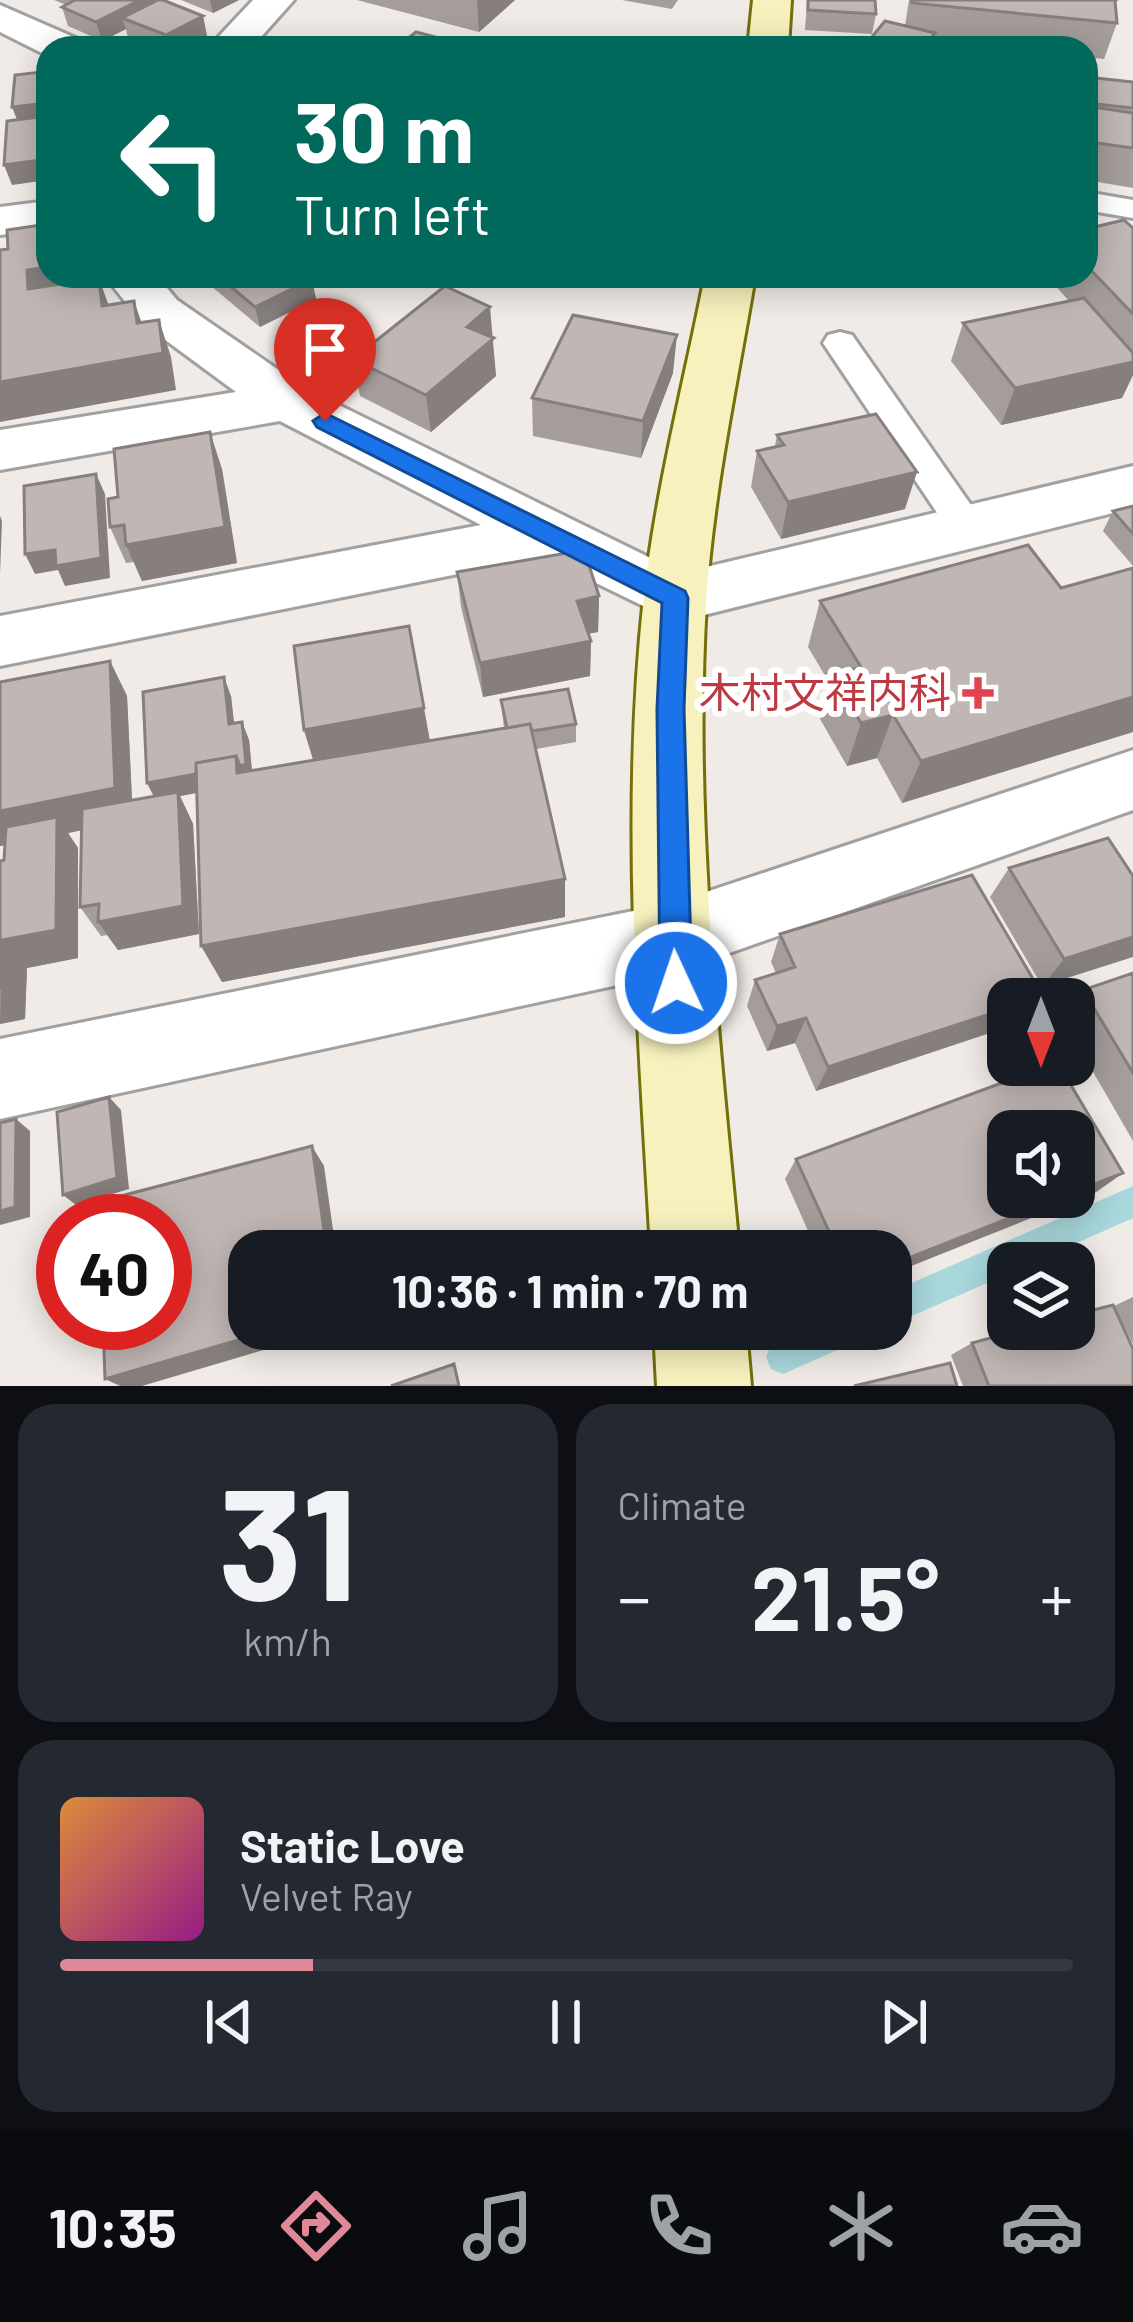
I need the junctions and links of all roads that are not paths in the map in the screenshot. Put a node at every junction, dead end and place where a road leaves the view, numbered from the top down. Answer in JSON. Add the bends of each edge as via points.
{"nodes":[{"id":1,"x":274,"y":0,"type":"edge"},
{"id":2,"x":772,"y":0,"type":"edge"},
{"id":3,"x":0,"y":17,"type":"edge"},
{"id":4,"x":39,"y":36,"type":"edge"},
{"id":5,"x":240,"y":36,"type":"edge"},
{"id":6,"x":768,"y":36,"type":"edge"},
{"id":7,"x":1098,"y":203,"type":"edge"},
{"id":8,"x":1133,"y":209,"type":"edge"},
{"id":9,"x":36,"y":216,"type":"edge"},
{"id":10,"x":0,"y":221,"type":"edge"},
{"id":11,"x":140,"y":288,"type":"edge"},
{"id":12,"x":728,"y":288,"type":"edge"},
{"id":13,"x":840,"y":343,"type":"dead end"},
{"id":14,"x":287,"y":402,"type":"junction"},
{"id":15,"x":0,"y":450,"type":"edge"},
{"id":16,"x":1133,"y":487,"type":"edge"},
{"id":17,"x":967,"y":528,"type":"junction"},
{"id":18,"x":550,"y":534,"type":"junction"},
{"id":19,"x":676,"y":598,"type":"junction"},
{"id":20,"x":0,"y":641,"type":"edge"},
{"id":21,"x":1133,"y":780,"type":"edge"},
{"id":22,"x":673,"y":938,"type":"junction"},
{"id":23,"x":0,"y":1079,"type":"edge"},
{"id":24,"x":693,"y":1230,"type":"edge"},
{"id":25,"x":701,"y":1350,"type":"edge"},
{"id":26,"x":704,"y":1386,"type":"edge"}],
"edges":[{"from":1,"to":5,"type":"street"},
{"from":2,"to":6,"type":"street"},
{"from":3,"to":4,"type":"street"},
{"from":7,"to":8,"type":"lane"},
{"from":9,"to":10,"type":"street"},
{"from":11,"to":14,"type":"street","via":[[159,311]]},
{"from":12,"to":19,"type":"street"},
{"from":13,"to":17,"type":"lane"},
{"from":14,"to":15,"type":"street"},
{"from":14,"to":18,"type":"street"},
{"from":16,"to":17,"type":"street"},
{"from":17,"to":19,"type":"street"},
{"from":18,"to":19,"type":"street"},
{"from":18,"to":20,"type":"street"},
{"from":19,"to":22,"type":"street"},
{"from":21,"to":22,"type":"street"},
{"from":22,"to":23,"type":"street"},
{"from":22,"to":24,"type":"street"},
{"from":25,"to":26,"type":"street"}]}
